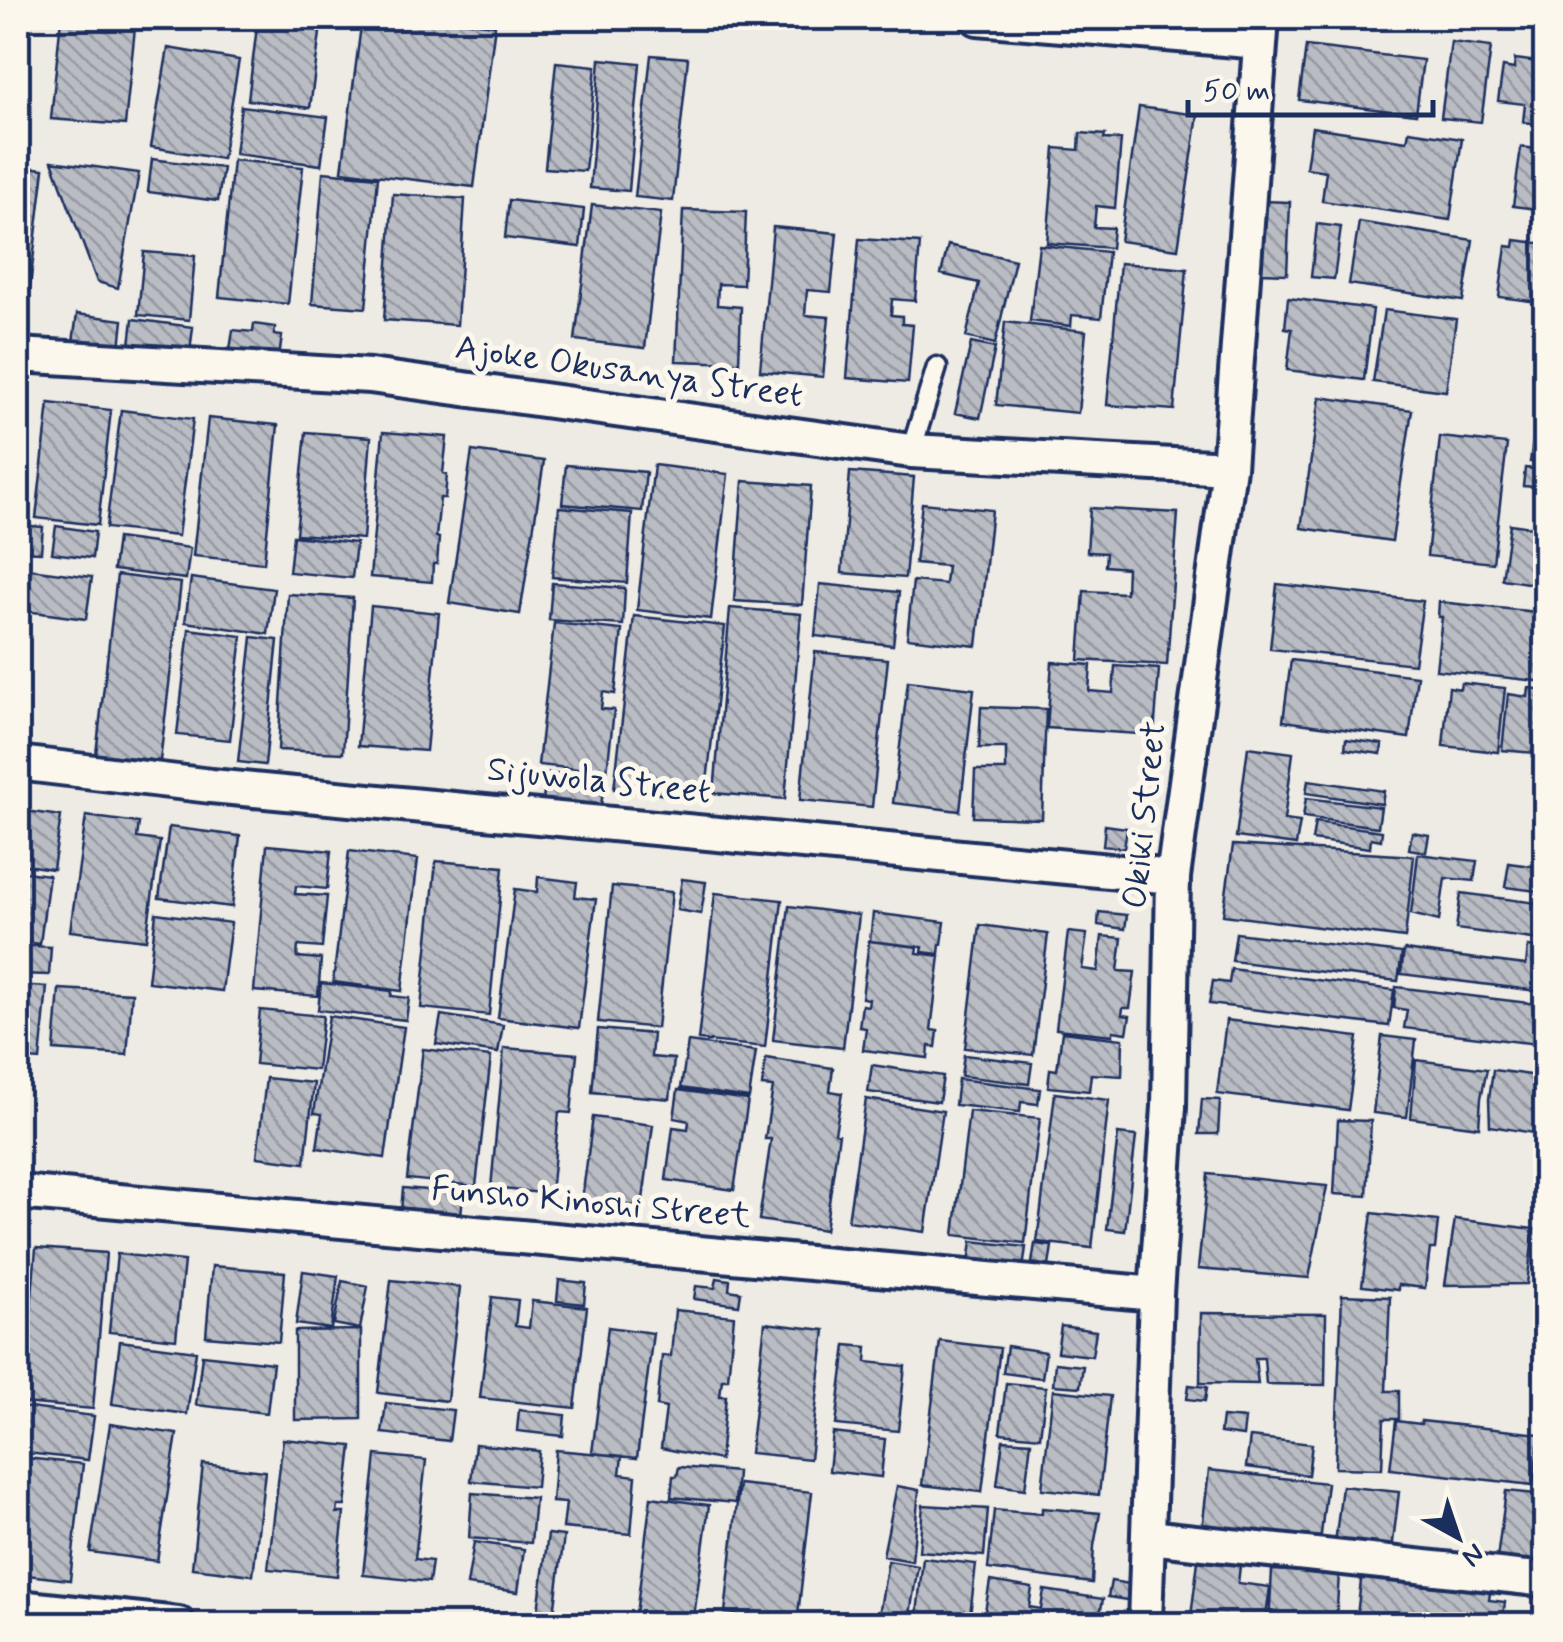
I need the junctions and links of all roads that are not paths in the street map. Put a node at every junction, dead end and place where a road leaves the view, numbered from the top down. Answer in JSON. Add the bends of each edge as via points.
{"nodes":[{"id":1,"x":978,"y":18,"type":"edge"},
{"id":2,"x":1261,"y":30,"type":"edge"},
{"id":3,"x":18,"y":355,"type":"edge"},
{"id":4,"x":937,"y":367,"type":"dead end"},
{"id":5,"x":911,"y":451,"type":"junction"},
{"id":6,"x":1229,"y":468,"type":"junction"},
{"id":7,"x":18,"y":763,"type":"edge"},
{"id":8,"x":1173,"y":877,"type":"junction"},
{"id":9,"x":18,"y":1192,"type":"edge"},
{"id":10,"x":1156,"y":1294,"type":"junction"},
{"id":11,"x":1149,"y":1537,"type":"junction"},
{"id":12,"x":1546,"y":1580,"type":"edge"},
{"id":13,"x":18,"y":1607,"type":"edge"},
{"id":14,"x":178,"y":1624,"type":"edge"},
{"id":15,"x":1145,"y":1624,"type":"edge"}],
"edges":[{"from":1,"to":2,"type":"street"},
{"from":2,"to":6,"type":"street","name":"Okiki Street"},
{"from":3,"to":5,"type":"street","name":"Ajoke Okusanya Street","via":[[370,376]]},
{"from":4,"to":5,"type":"lane"},
{"from":5,"to":6,"type":"street","name":"Ajoke Okusanya Street"},
{"from":6,"to":8,"type":"street","name":"Okiki Street"},
{"from":7,"to":8,"type":"street","name":"Sijuwola Street"},
{"from":8,"to":10,"type":"street","name":"Okiki Street","via":[[1169,1107]]},
{"from":9,"to":10,"type":"street","name":"Funsho Kinoshi Street"},
{"from":10,"to":11,"type":"street","name":"Okiki Street"},
{"from":11,"to":12,"type":"street"},
{"from":11,"to":15,"type":"street","name":"Okiki Street"},
{"from":13,"to":14,"type":"street"}]}
